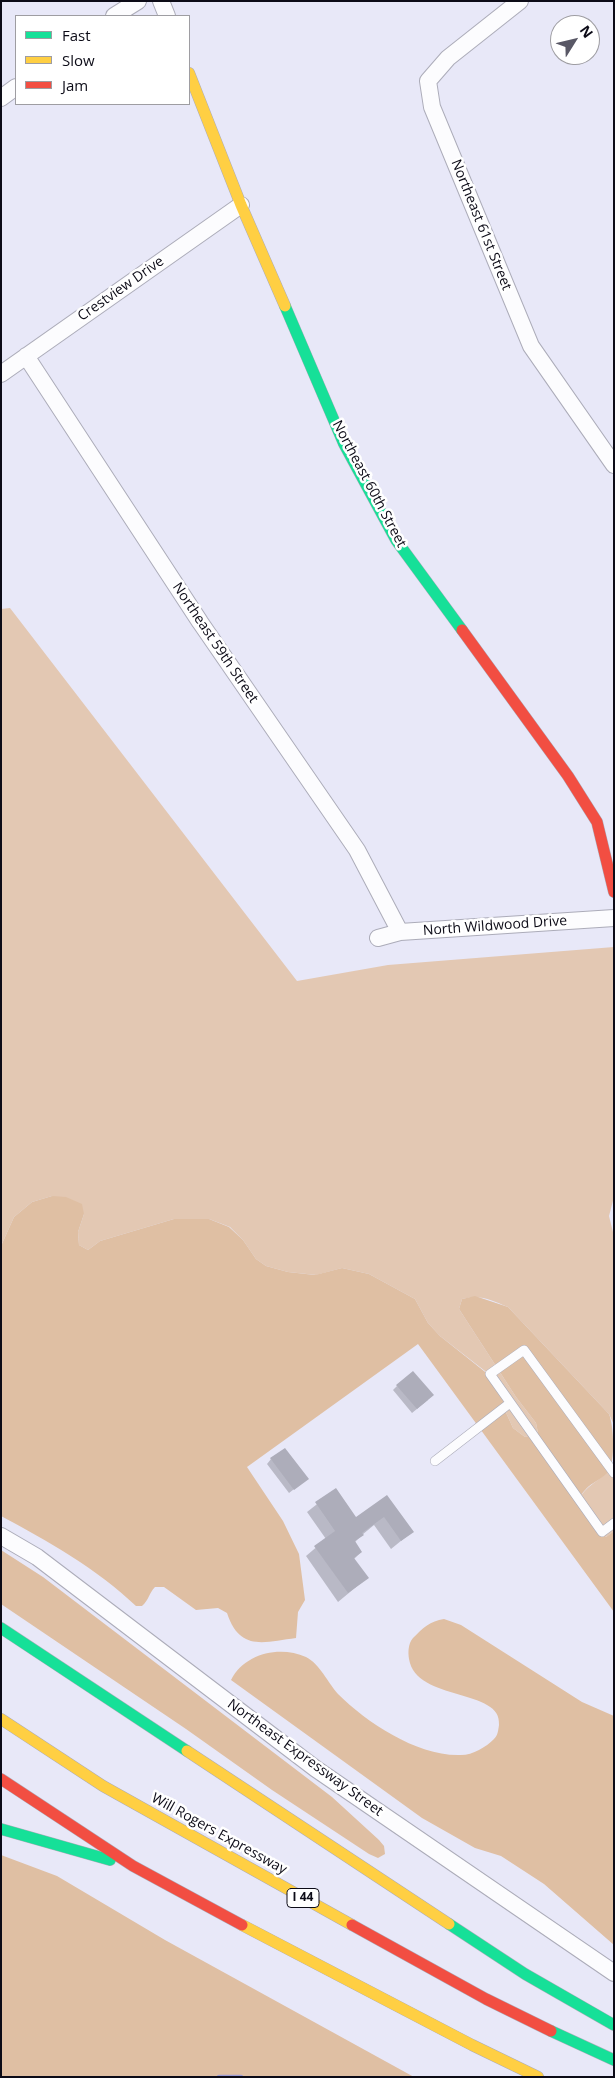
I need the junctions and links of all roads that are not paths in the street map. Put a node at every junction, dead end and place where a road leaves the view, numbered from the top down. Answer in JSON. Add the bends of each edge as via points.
{"nodes":[{"id":1,"x":138,"y":1,"type":"edge"},
{"id":2,"x":161,"y":1,"type":"edge"},
{"id":3,"x":520,"y":1,"type":"edge"},
{"id":4,"x":116,"y":15,"type":"edge"},
{"id":5,"x":167,"y":15,"type":"edge"},
{"id":6,"x":190,"y":76,"type":"edge"},
{"id":7,"x":15,"y":88,"type":"edge"},
{"id":8,"x":1,"y":98,"type":"edge"},
{"id":9,"x":240,"y":205,"type":"junction"},
{"id":10,"x":26,"y":356,"type":"junction"},
{"id":11,"x":1,"y":374,"type":"edge"},
{"id":12,"x":614,"y":465,"type":"edge"},
{"id":13,"x":614,"y":892,"type":"edge"},
{"id":14,"x":614,"y":918,"type":"edge"},
{"id":15,"x":400,"y":932,"type":"junction"},
{"id":16,"x":378,"y":938,"type":"dead end"},
{"id":17,"x":510,"y":1403,"type":"junction"},
{"id":18,"x":435,"y":1461,"type":"dead end"},
{"id":19,"x":614,"y":1473,"type":"edge"},
{"id":20,"x":614,"y":1523,"type":"edge"},
{"id":21,"x":1,"y":1536,"type":"edge"},
{"id":22,"x":1,"y":1628,"type":"edge"},
{"id":23,"x":1,"y":1719,"type":"edge"},
{"id":24,"x":1,"y":1779,"type":"edge"},
{"id":25,"x":1,"y":1829,"type":"edge"},
{"id":26,"x":133,"y":1866,"type":"junction"},
{"id":27,"x":614,"y":1973,"type":"edge"},
{"id":28,"x":614,"y":2025,"type":"edge"},
{"id":29,"x":614,"y":2060,"type":"edge"},
{"id":30,"x":538,"y":2077,"type":"edge"}],
"edges":[{"from":1,"to":4,"type":"street"},
{"from":2,"to":5,"type":"street"},
{"from":3,"to":12,"type":"street","name":"Northeast 61st Street","via":[[448,58],[428,81],[432,107],[531,346]]},
{"from":6,"to":9,"type":"main road","name":"Northeast 60th Street"},
{"from":7,"to":8,"type":"street"},
{"from":9,"to":10,"type":"street","name":"Crestview Drive"},
{"from":9,"to":13,"type":"main road","name":"Northeast 60th Street","via":[[344,444],[396,540],[568,776],[597,822]]},
{"from":10,"to":11,"type":"street","name":"Crestview Drive"},
{"from":10,"to":15,"type":"street","name":"Northeast 59th Street","via":[[200,622],[357,850]]},
{"from":14,"to":15,"type":"street","name":"North Wildwood Drive"},
{"from":15,"to":16,"type":"street","name":"North Wildwood Drive"},
{"from":17,"to":18,"type":"lane"},
{"from":17,"to":19,"type":"lane","via":[[490,1374],[524,1350]]},
{"from":17,"to":20,"type":"lane","via":[[602,1532]]},
{"from":21,"to":27,"type":"street","name":"Northeast Expressway Street","via":[[37,1557],[316,1769]]},
{"from":22,"to":28,"type":"main road","via":[[525,1974]]},
{"from":23,"to":29,"type":"main road","name":"Will Rogers Expressway","number":"I 44","via":[[148,1812],[461,1986]]},
{"from":24,"to":26,"type":"main road"},
{"from":25,"to":26,"type":"main road"},
{"from":26,"to":30,"type":"main road","via":[[250,1930]]}]}
